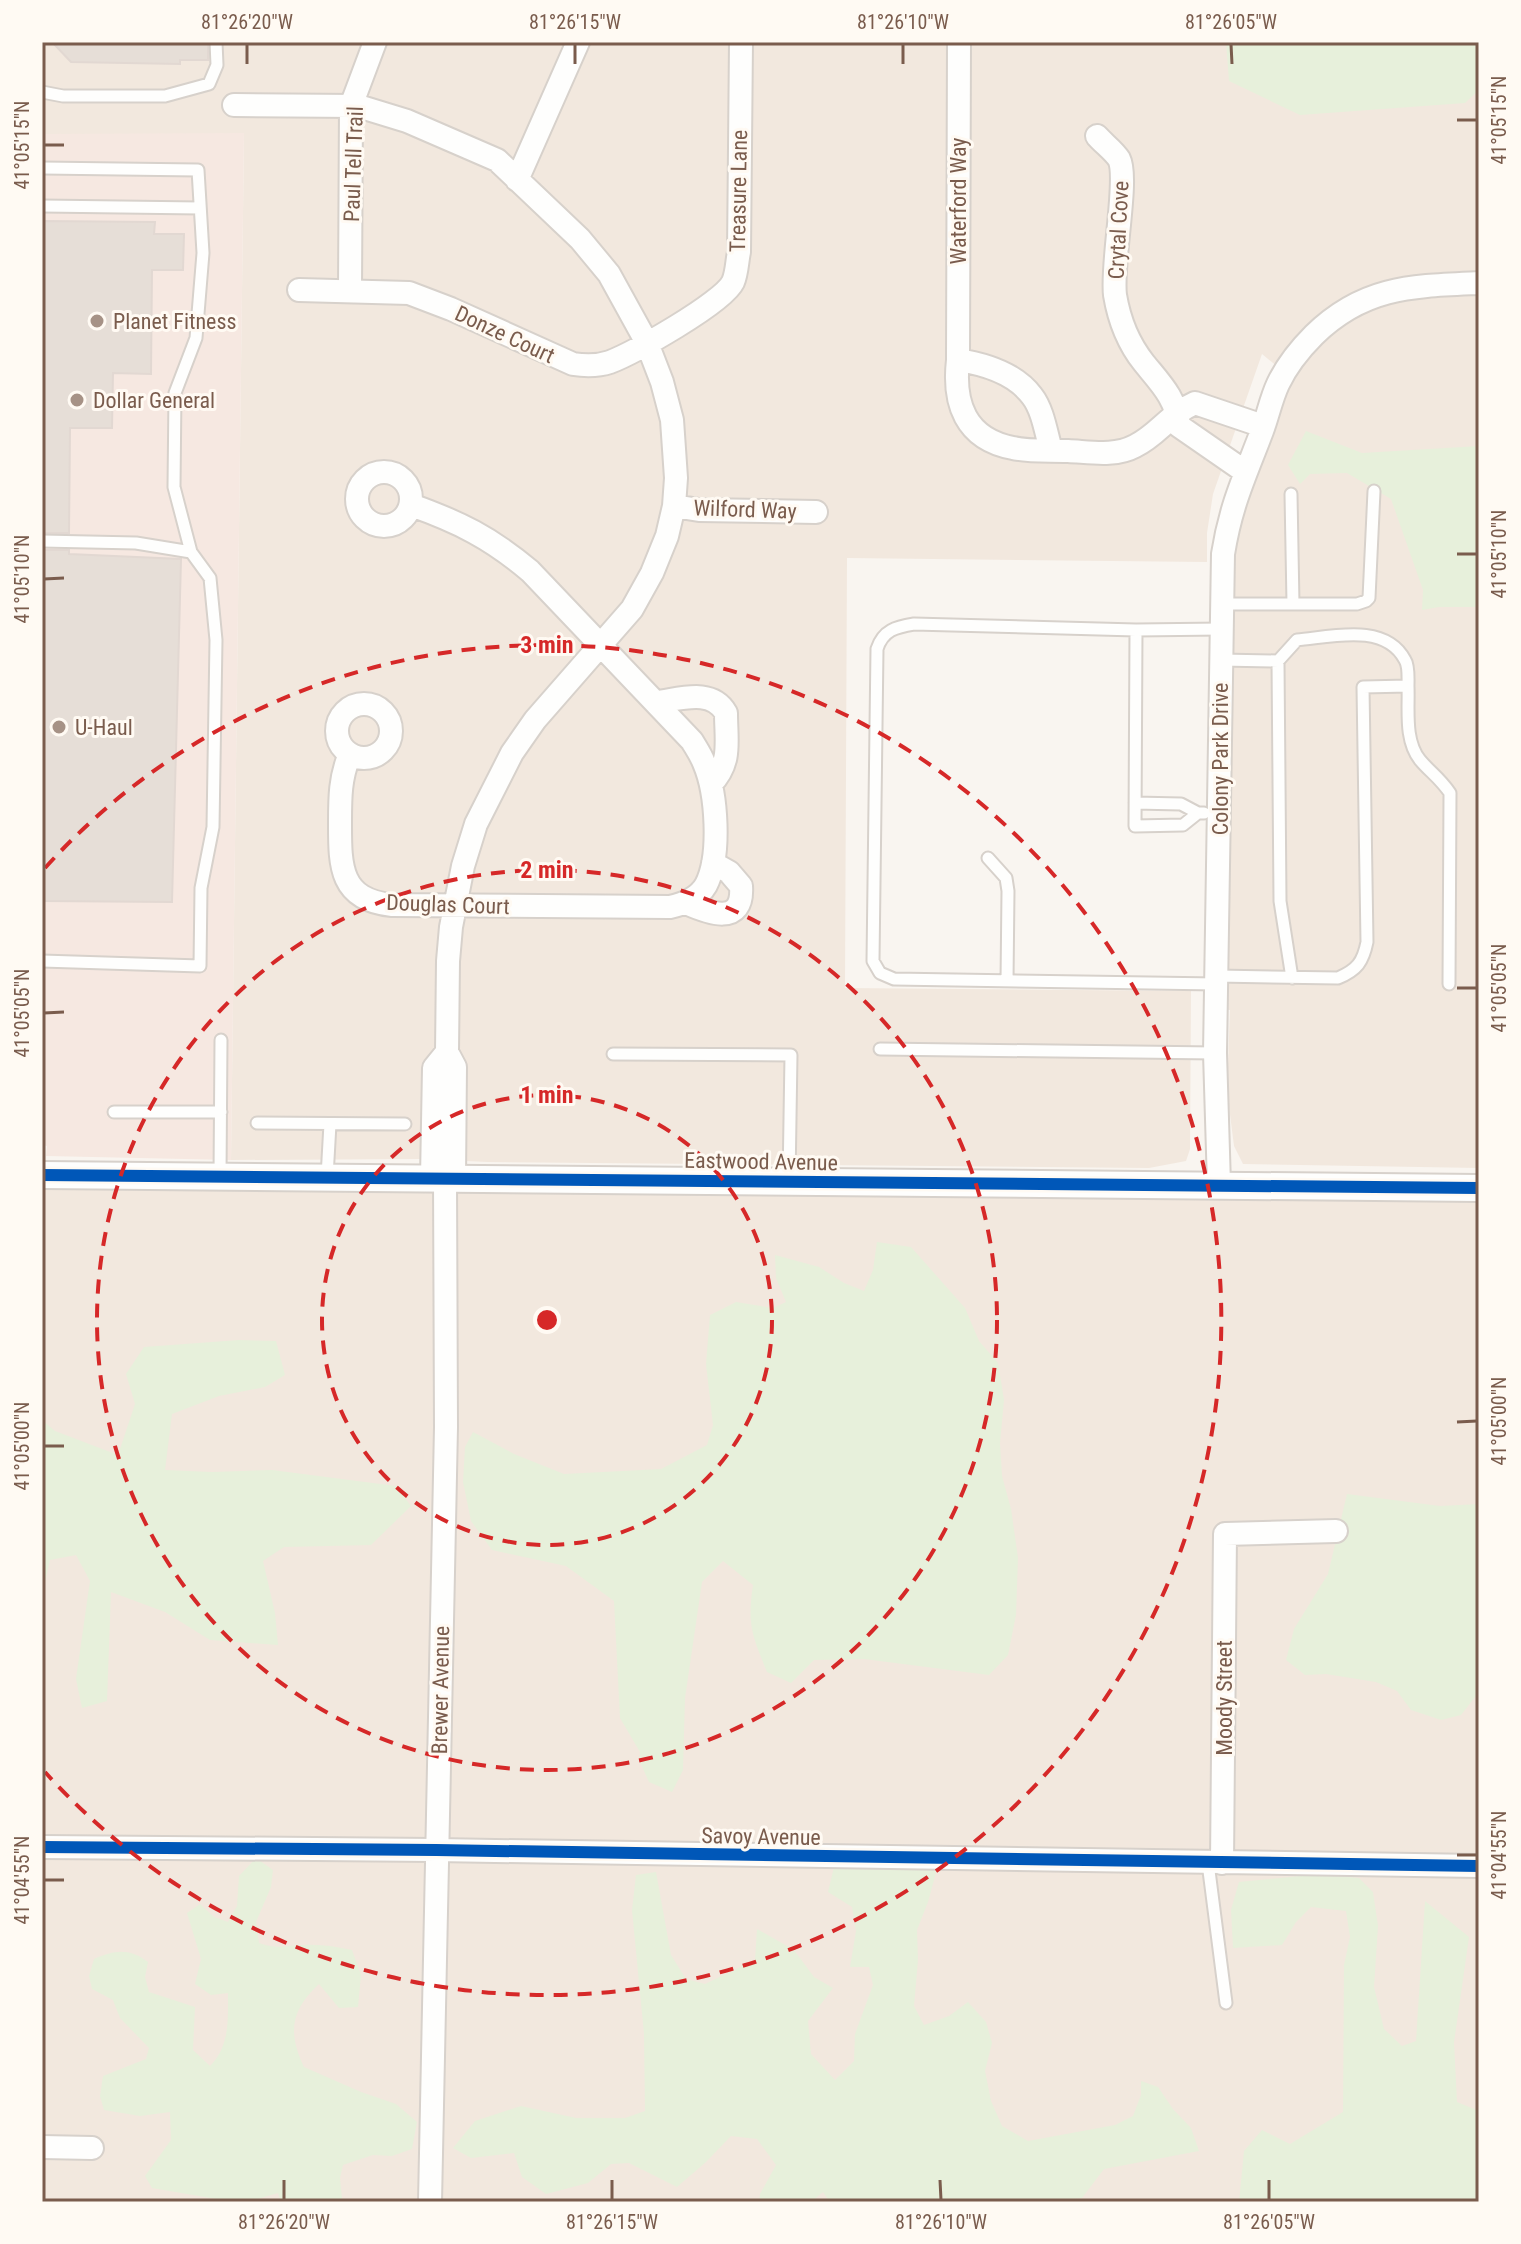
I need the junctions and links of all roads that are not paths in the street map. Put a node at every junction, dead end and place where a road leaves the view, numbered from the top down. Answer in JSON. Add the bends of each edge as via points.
{"nodes":[{"id":1,"x":216,"y":42,"type":"edge"},
{"id":2,"x":375,"y":42,"type":"edge"},
{"id":3,"x":578,"y":42,"type":"edge"},
{"id":4,"x":741,"y":42,"type":"edge"},
{"id":5,"x":959,"y":42,"type":"edge"},
{"id":6,"x":42,"y":92,"type":"edge"},
{"id":7,"x":234,"y":105,"type":"dead end"},
{"id":8,"x":351,"y":106,"type":"junction"},
{"id":9,"x":1097,"y":136,"type":"dead end"},
{"id":10,"x":42,"y":168,"type":"edge"},
{"id":11,"x":517,"y":180,"type":"junction"},
{"id":12,"x":42,"y":206,"type":"edge"},
{"id":13,"x":200,"y":208,"type":"junction"},
{"id":14,"x":1479,"y":283,"type":"edge"},
{"id":15,"x":299,"y":290,"type":"dead end"},
{"id":16,"x":350,"y":290,"type":"junction"},
{"id":17,"x":647,"y":343,"type":"junction"},
{"id":18,"x":958,"y":360,"type":"junction"},
{"id":19,"x":1178,"y":411,"type":"junction"},
{"id":20,"x":1263,"y":426,"type":"junction"},
{"id":21,"x":1051,"y":450,"type":"junction"},
{"id":22,"x":1244,"y":471,"type":"junction"},
{"id":23,"x":1374,"y":491,"type":"dead end"},
{"id":24,"x":1291,"y":494,"type":"dead end"},
{"id":25,"x":411,"y":505,"type":"dead end"},
{"id":26,"x":674,"y":506,"type":"junction"},
{"id":27,"x":816,"y":512,"type":"dead end"},
{"id":28,"x":42,"y":541,"type":"edge"},
{"id":29,"x":191,"y":552,"type":"junction"},
{"id":30,"x":1222,"y":604,"type":"junction"},
{"id":31,"x":1293,"y":604,"type":"junction"},
{"id":32,"x":1222,"y":629,"type":"junction"},
{"id":33,"x":1136,"y":630,"type":"junction"},
{"id":34,"x":602,"y":645,"type":"junction"},
{"id":35,"x":1221,"y":660,"type":"junction"},
{"id":36,"x":1278,"y":661,"type":"junction"},
{"id":37,"x":1408,"y":686,"type":"junction"},
{"id":38,"x":657,"y":702,"type":"junction"},
{"id":39,"x":350,"y":754,"type":"dead end"},
{"id":40,"x":711,"y":784,"type":"junction"},
{"id":41,"x":1135,"y":803,"type":"junction"},
{"id":42,"x":1209,"y":813,"type":"junction"},
{"id":43,"x":988,"y":858,"type":"dead end"},
{"id":44,"x":713,"y":863,"type":"junction"},
{"id":45,"x":686,"y":903,"type":"junction"},
{"id":46,"x":455,"y":906,"type":"junction"},
{"id":47,"x":42,"y":961,"type":"edge"},
{"id":48,"x":1292,"y":978,"type":"junction"},
{"id":49,"x":1217,"y":980,"type":"junction"},
{"id":50,"x":1007,"y":981,"type":"junction"},
{"id":51,"x":1449,"y":984,"type":"dead end"},
{"id":52,"x":221,"y":1040,"type":"dead end"},
{"id":53,"x":880,"y":1049,"type":"dead end"},
{"id":54,"x":1215,"y":1053,"type":"junction"},
{"id":55,"x":613,"y":1054,"type":"dead end"},
{"id":56,"x":114,"y":1112,"type":"dead end"},
{"id":57,"x":221,"y":1112,"type":"junction"},
{"id":58,"x":257,"y":1123,"type":"dead end"},
{"id":59,"x":330,"y":1124,"type":"junction"},
{"id":60,"x":405,"y":1124,"type":"dead end"},
{"id":61,"x":42,"y":1175,"type":"edge"},
{"id":62,"x":220,"y":1176,"type":"junction"},
{"id":63,"x":327,"y":1177,"type":"junction"},
{"id":64,"x":444,"y":1178,"type":"junction"},
{"id":65,"x":789,"y":1181,"type":"junction"},
{"id":66,"x":1219,"y":1185,"type":"junction"},
{"id":67,"x":1479,"y":1188,"type":"edge"},
{"id":68,"x":1336,"y":1531,"type":"dead end"},
{"id":69,"x":42,"y":1847,"type":"edge"},
{"id":70,"x":436,"y":1850,"type":"junction"},
{"id":71,"x":1215,"y":1863,"type":"junction"},
{"id":72,"x":1479,"y":1866,"type":"edge"},
{"id":73,"x":1226,"y":2003,"type":"dead end"},
{"id":74,"x":42,"y":2147,"type":"edge"},
{"id":75,"x":92,"y":2148,"type":"dead end"},
{"id":76,"x":430,"y":2202,"type":"edge"}],
"edges":[{"from":1,"to":6,"type":"lane","via":[[217,65],[209,84],[165,96]]},
{"from":2,"to":8,"type":"street","name":"Paul Tell Trail"},
{"from":3,"to":11,"type":"street"},
{"from":4,"to":17,"type":"street","name":"Treasure Lane","via":[[739,252],[732,284],[709,306]]},
{"from":5,"to":18,"type":"street","name":"Waterford Way"},
{"from":7,"to":8,"type":"street"},
{"from":8,"to":11,"type":"street","via":[[407,121],[497,160]]},
{"from":8,"to":16,"type":"street","name":"Paul Tell Trail"},
{"from":9,"to":19,"type":"street","name":"Crytal Cove","via":[[1120,159],[1114,252],[1115,293],[1124,331]]},
{"from":10,"to":13,"type":"lane","via":[[198,170]]},
{"from":11,"to":17,"type":"street","via":[[597,257]]},
{"from":12,"to":13,"type":"lane"},
{"from":13,"to":29,"type":"lane","via":[[203,253],[196,338],[175,393],[174,487]]},
{"from":14,"to":20,"type":"street","name":"Colony Park Drive","via":[[1376,294],[1345,309],[1301,348],[1279,382]]},
{"from":15,"to":16,"type":"street","name":"Donze Court"},
{"from":16,"to":17,"type":"street","name":"Donze Court","via":[[409,293],[573,364],[595,366]]},
{"from":17,"to":26,"type":"street","via":[[672,420]]},
{"from":18,"to":21,"type":"street","via":[[988,365],[1032,395]]},
{"from":18,"to":21,"type":"street","name":"Waterford Way","via":[[955,386],[966,419],[981,435],[1014,449]]},
{"from":19,"to":20,"type":"street","via":[[1195,403]]},
{"from":19,"to":21,"type":"street","name":"Waterford Way","via":[[1136,446],[1115,453]]},
{"from":19,"to":22,"type":"street","name":"Crytal Cove","via":[[1179,426]]},
{"from":20,"to":22,"type":"street","name":"Colony Park Drive"},
{"from":22,"to":30,"type":"street","name":"Colony Park Drive","via":[[1223,554]]},
{"from":23,"to":31,"type":"lane","via":[[1369,598]]},
{"from":24,"to":31,"type":"lane"},
{"from":25,"to":34,"type":"street","via":[[456,521],[505,550]]},
{"from":26,"to":27,"type":"street","name":"Wilford Way"},
{"from":26,"to":34,"type":"street","via":[[652,573],[632,609]]},
{"from":28,"to":29,"type":"lane","via":[[136,543]]},
{"from":29,"to":47,"type":"lane","via":[[210,578],[216,640],[213,827],[201,888],[200,966]]},
{"from":30,"to":31,"type":"lane"},
{"from":30,"to":32,"type":"street","name":"Colony Park Drive"},
{"from":32,"to":33,"type":"lane"},
{"from":32,"to":35,"type":"street","name":"Colony Park Drive"},
{"from":33,"to":41,"type":"lane"},
{"from":33,"to":50,"type":"lane","via":[[914,624],[894,628],[877,649],[873,961],[880,973],[894,979]]},
{"from":34,"to":38,"type":"street"},
{"from":34,"to":46,"type":"street","via":[[535,720],[500,776],[476,824]]},
{"from":35,"to":36,"type":"lane"},
{"from":35,"to":42,"type":"street","name":"Colony Park Drive"},
{"from":36,"to":37,"type":"lane","via":[[1297,640],[1364,633],[1390,644],[1406,661]]},
{"from":36,"to":48,"type":"lane","via":[[1280,901]]},
{"from":37,"to":48,"type":"lane","via":[[1363,687],[1363,959],[1354,971],[1338,978]]},
{"from":37,"to":51,"type":"lane","via":[[1410,741],[1450,793]]},
{"from":38,"to":40,"type":"street","via":[[692,741]]},
{"from":38,"to":40,"type":"street","via":[[703,697],[723,708],[725,767]]},
{"from":39,"to":46,"type":"street","name":"Douglas Court","via":[[340,793],[340,860],[346,880],[360,896],[381,904]]},
{"from":40,"to":44,"type":"street"},
{"from":41,"to":42,"type":"lane","via":[[1181,804]]},
{"from":41,"to":42,"type":"lane","via":[[1135,826],[1183,825]]},
{"from":42,"to":49,"type":"street","name":"Colony Park Drive"},
{"from":43,"to":50,"type":"lane","via":[[1006,878]]},
{"from":44,"to":45,"type":"street","via":[[705,887]]},
{"from":44,"to":45,"type":"street","via":[[741,886],[740,901],[730,913],[716,914]]},
{"from":45,"to":46,"type":"street","name":"Douglas Court"},
{"from":46,"to":64,"type":"street","name":"Brewer Avenue","via":[[447,1052],[434,1068]]},
{"from":48,"to":49,"type":"lane"},
{"from":49,"to":50,"type":"lane"},
{"from":49,"to":54,"type":"street","name":"Colony Park Drive"},
{"from":52,"to":57,"type":"lane"},
{"from":53,"to":54,"type":"lane"},
{"from":54,"to":66,"type":"street","name":"Colony Park Drive"},
{"from":55,"to":65,"type":"lane","via":[[791,1055]]},
{"from":56,"to":57,"type":"lane"},
{"from":57,"to":62,"type":"lane"},
{"from":58,"to":59,"type":"lane"},
{"from":59,"to":60,"type":"lane"},
{"from":59,"to":63,"type":"lane"},
{"from":61,"to":62,"type":"street","name":"Eastwood Avenue"},
{"from":62,"to":63,"type":"street","name":"Eastwood Avenue"},
{"from":63,"to":64,"type":"street","name":"Eastwood Avenue"},
{"from":64,"to":65,"type":"street","name":"Eastwood Avenue"},
{"from":64,"to":70,"type":"street","name":"Brewer Avenue","via":[[446,1427]]},
{"from":65,"to":66,"type":"street","name":"Eastwood Avenue"},
{"from":66,"to":67,"type":"street","name":"Eastwood Avenue"},
{"from":68,"to":71,"type":"street","name":"Moody Street","via":[[1225,1534]]},
{"from":69,"to":70,"type":"street","name":"Savoy Avenue"},
{"from":70,"to":71,"type":"street","name":"Savoy Avenue"},
{"from":70,"to":76,"type":"street","name":"Brewer Avenue"},
{"from":71,"to":72,"type":"street","name":"Savoy Avenue"},
{"from":71,"to":73,"type":"lane"},
{"from":74,"to":75,"type":"street"}]}
